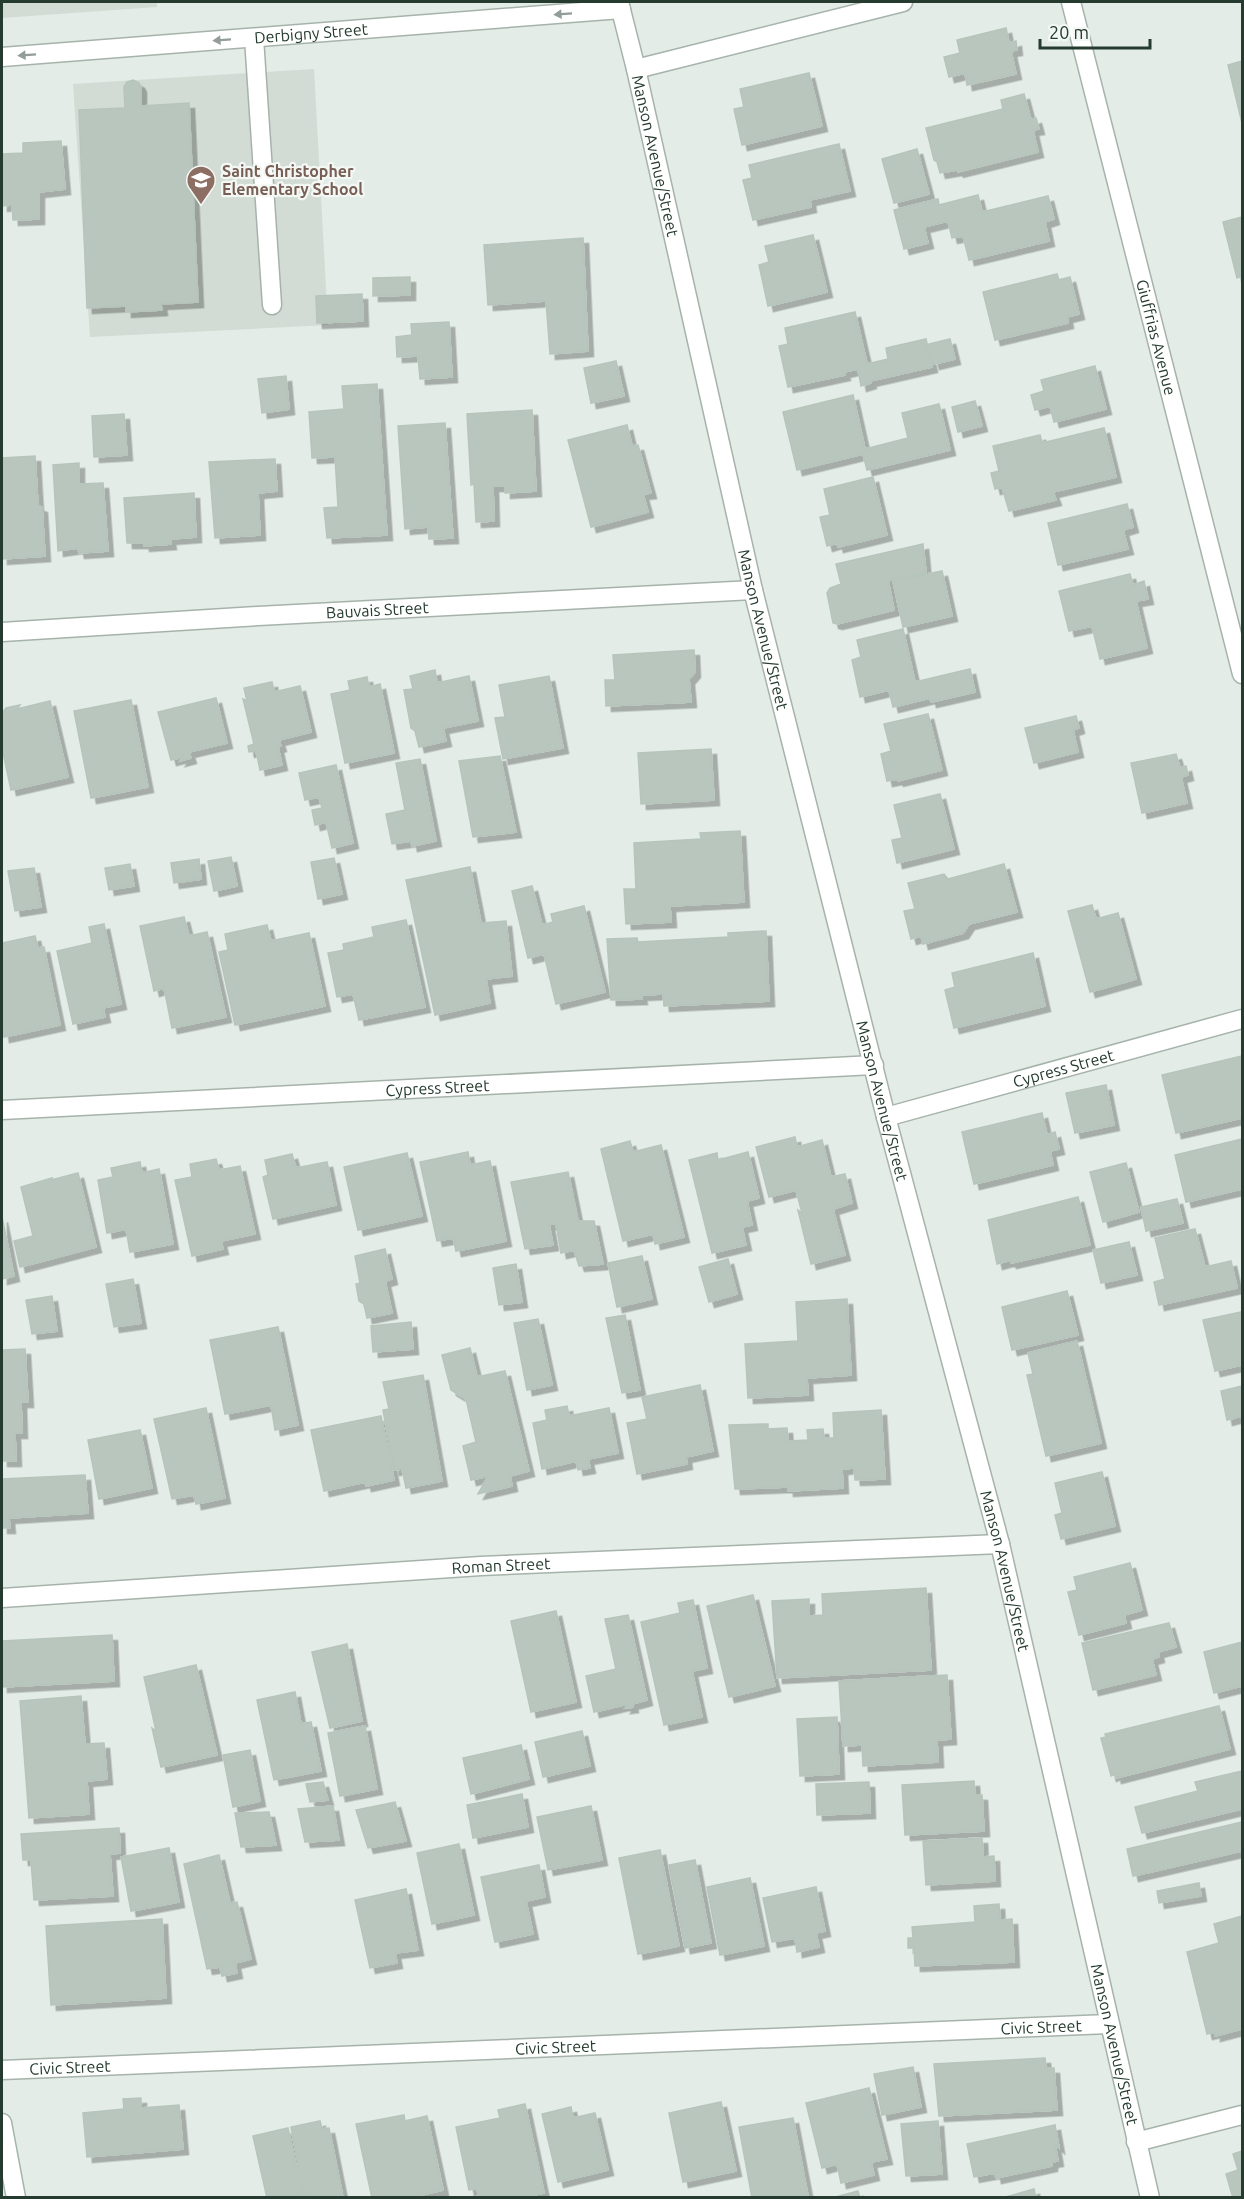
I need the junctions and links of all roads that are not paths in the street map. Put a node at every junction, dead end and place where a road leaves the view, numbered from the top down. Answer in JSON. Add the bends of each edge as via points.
{"nodes":[{"id":1,"x":903,"y":2,"type":"edge"},
{"id":2,"x":1071,"y":2,"type":"edge"},
{"id":3,"x":620,"y":5,"type":"edge"},
{"id":4,"x":254,"y":38,"type":"junction"},
{"id":5,"x":2,"y":57,"type":"edge"},
{"id":6,"x":636,"y":69,"type":"junction"},
{"id":7,"x":272,"y":305,"type":"dead end"},
{"id":8,"x":753,"y":590,"type":"junction"},
{"id":9,"x":2,"y":632,"type":"edge"},
{"id":10,"x":1242,"y":674,"type":"edge"},
{"id":11,"x":1242,"y":1019,"type":"edge"},
{"id":12,"x":874,"y":1065,"type":"junction"},
{"id":13,"x":2,"y":1110,"type":"edge"},
{"id":14,"x":886,"y":1117,"type":"junction"},
{"id":15,"x":999,"y":1544,"type":"junction"},
{"id":16,"x":2,"y":1598,"type":"edge"},
{"id":17,"x":1109,"y":2025,"type":"junction"},
{"id":18,"x":2,"y":2070,"type":"edge"},
{"id":19,"x":1242,"y":2115,"type":"edge"},
{"id":20,"x":2,"y":2123,"type":"edge"},
{"id":21,"x":1136,"y":2142,"type":"junction"},
{"id":22,"x":10,"y":2188,"type":"edge"},
{"id":23,"x":1150,"y":2198,"type":"edge"}],
"edges":[{"from":1,"to":6,"type":"street"},
{"from":2,"to":10,"type":"street","name":"Giuffrias Avenue"},
{"from":3,"to":4,"type":"street","name":"Derbigny Street","one_way":true},
{"from":3,"to":6,"type":"street","name":"Manson Avenue/Street"},
{"from":4,"to":5,"type":"street","name":"Derbigny Street","one_way":true},
{"from":4,"to":7,"type":"street"},
{"from":6,"to":8,"type":"street","name":"Manson Avenue/Street"},
{"from":8,"to":9,"type":"street","name":"Bauvais Street"},
{"from":8,"to":12,"type":"street","name":"Manson Avenue/Street"},
{"from":11,"to":14,"type":"street","name":"Cypress Street"},
{"from":12,"to":13,"type":"street","name":"Cypress Street"},
{"from":12,"to":14,"type":"street","name":"Manson Avenue/Street"},
{"from":14,"to":15,"type":"street","name":"Manson Avenue/Street"},
{"from":15,"to":16,"type":"street","name":"Roman Street","via":[[481,1566]]},
{"from":15,"to":17,"type":"street","name":"Manson Avenue/Street"},
{"from":17,"to":18,"type":"street","name":"Civic Street"},
{"from":17,"to":21,"type":"street","name":"Manson Avenue/Street"},
{"from":19,"to":21,"type":"street"},
{"from":20,"to":22,"type":"street"},
{"from":21,"to":23,"type":"street","name":"Manson Avenue/Street"}]}
